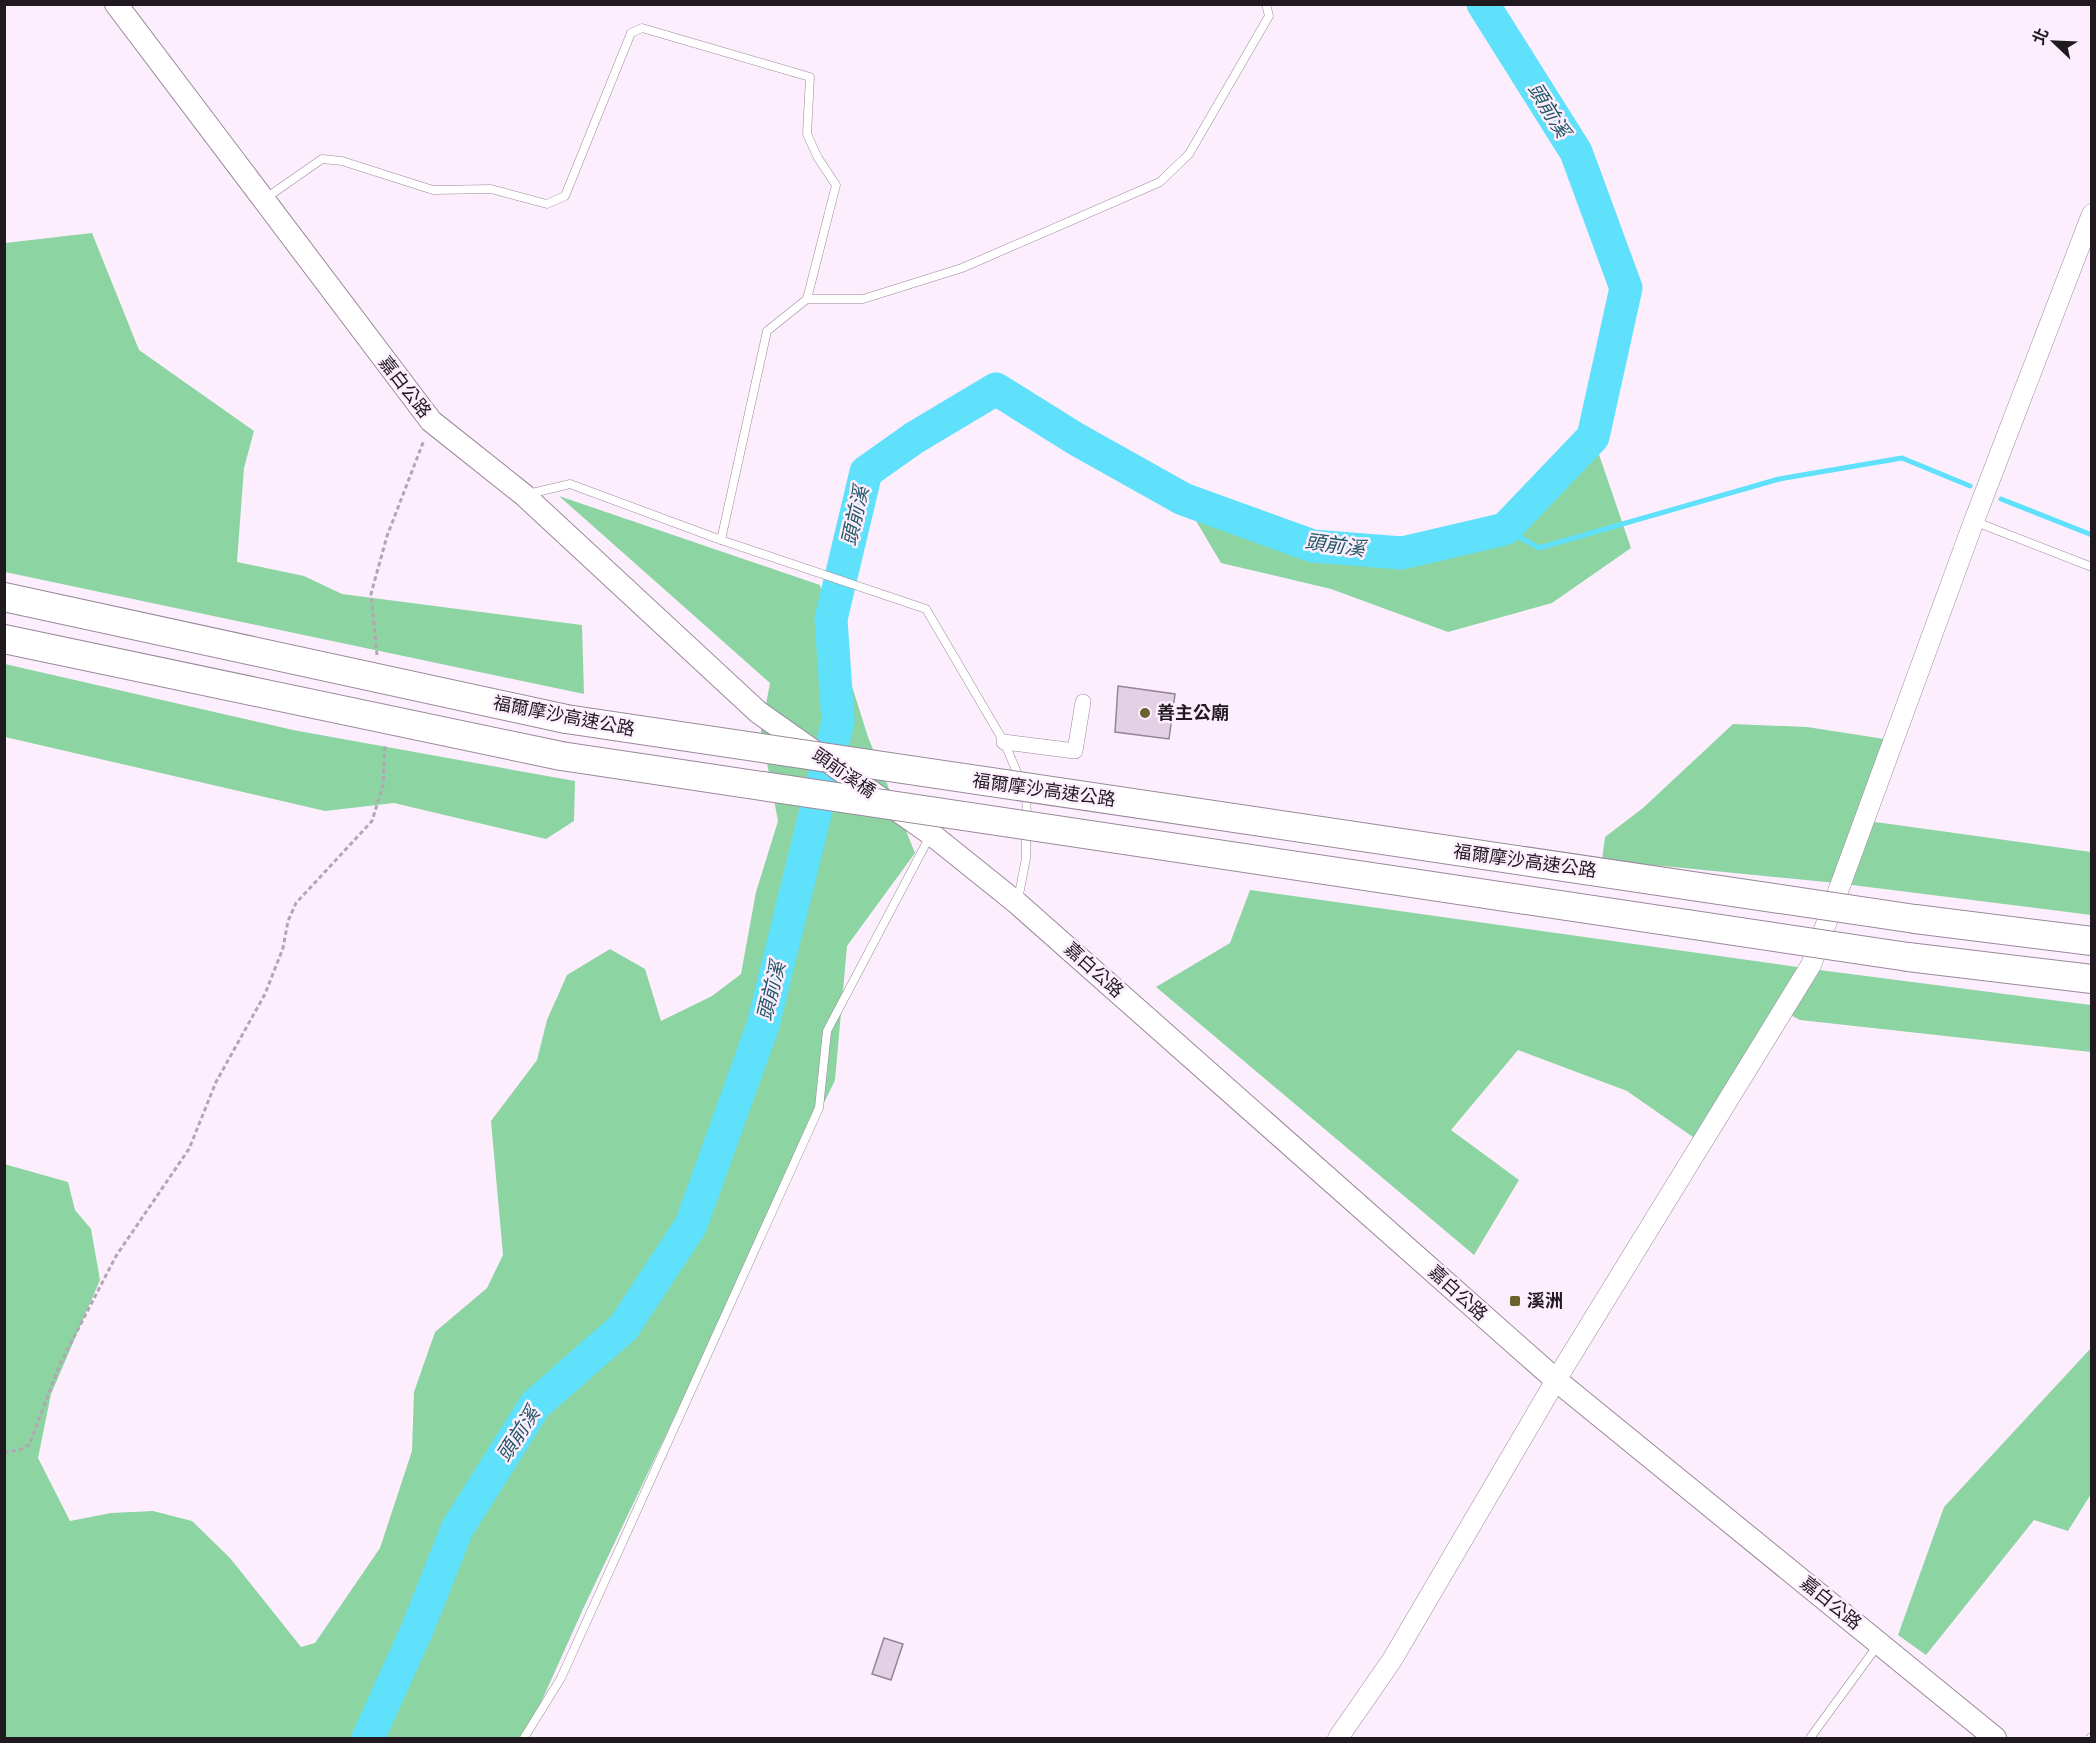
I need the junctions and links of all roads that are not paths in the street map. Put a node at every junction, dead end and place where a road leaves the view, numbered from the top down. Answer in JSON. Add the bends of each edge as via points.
{"nodes":[{"id":1,"x":116,"y":4,"type":"edge"},
{"id":2,"x":1266,"y":4,"type":"edge"},
{"id":3,"x":262,"y":200,"type":"junction"},
{"id":4,"x":2091,"y":214,"type":"edge"},
{"id":5,"x":807,"y":299,"type":"junction"},
{"id":6,"x":524,"y":495,"type":"junction"},
{"id":7,"x":1974,"y":521,"type":"junction"},
{"id":8,"x":721,"y":540,"type":"junction"},
{"id":9,"x":2091,"y":567,"type":"edge"},
{"id":10,"x":4,"y":597,"type":"edge"},
{"id":11,"x":4,"y":639,"type":"edge"},
{"id":12,"x":1083,"y":702,"type":"dead end"},
{"id":13,"x":758,"y":712,"type":"joint"},
{"id":14,"x":1004,"y":742,"type":"junction"},
{"id":15,"x":932,"y":834,"type":"junction"},
{"id":16,"x":1017,"y":903,"type":"junction"},
{"id":17,"x":2091,"y":941,"type":"edge"},
{"id":18,"x":2091,"y":979,"type":"edge"},
{"id":19,"x":1556,"y":1380,"type":"junction"},
{"id":20,"x":1880,"y":1643,"type":"junction"},
{"id":21,"x":524,"y":1738,"type":"edge"},
{"id":22,"x":1338,"y":1738,"type":"edge"},
{"id":23,"x":1810,"y":1738,"type":"edge"},
{"id":24,"x":1995,"y":1738,"type":"edge"}],
"edges":[{"from":1,"to":3,"type":"main road","name":"嘉白公路"},
{"from":2,"to":5,"type":"lane","via":[[1269,16],[1189,154],[1160,182],[962,268],[863,299]]},
{"from":3,"to":5,"type":"lane","via":[[322,159],[342,161],[433,190],[491,189],[548,204],[565,196],[631,33],[642,28],[810,77],[807,134],[836,185]]},
{"from":3,"to":6,"type":"main road","name":"嘉白公路","via":[[431,421]]},
{"from":4,"to":7,"type":"street"},
{"from":5,"to":8,"type":"lane","via":[[767,331]]},
{"from":6,"to":8,"type":"lane","via":[[570,484]]},
{"from":6,"to":13,"type":"main road","name":"嘉白公路"},
{"from":7,"to":9,"type":"lane"},
{"from":7,"to":19,"type":"street","via":[[1811,965]]},
{"from":8,"to":14,"type":"lane","via":[[926,609]]},
{"from":10,"to":17,"type":"highway","name":"福爾摩沙高速公路","bridge":true,"via":[[566,719],[1915,919]]},
{"from":11,"to":18,"type":"highway","name":"福爾摩沙高速公路","bridge":true,"via":[[561,756],[1908,957]]},
{"from":12,"to":14,"type":"street","via":[[1075,751]]},
{"from":13,"to":15,"type":"main road","name":"頭前溪橋","bridge":true},
{"from":14,"to":16,"type":"lane","via":[[1027,795],[1026,858]]},
{"from":15,"to":16,"type":"main road","name":"嘉白公路"},
{"from":15,"to":21,"type":"lane","via":[[827,1031],[819,1108],[561,1678]]},
{"from":16,"to":19,"type":"main road","name":"嘉白公路"},
{"from":19,"to":20,"type":"main road","name":"嘉白公路"},
{"from":19,"to":22,"type":"street","via":[[1392,1660]]},
{"from":20,"to":23,"type":"lane"},
{"from":20,"to":24,"type":"main road","name":"嘉白公路"}]}
